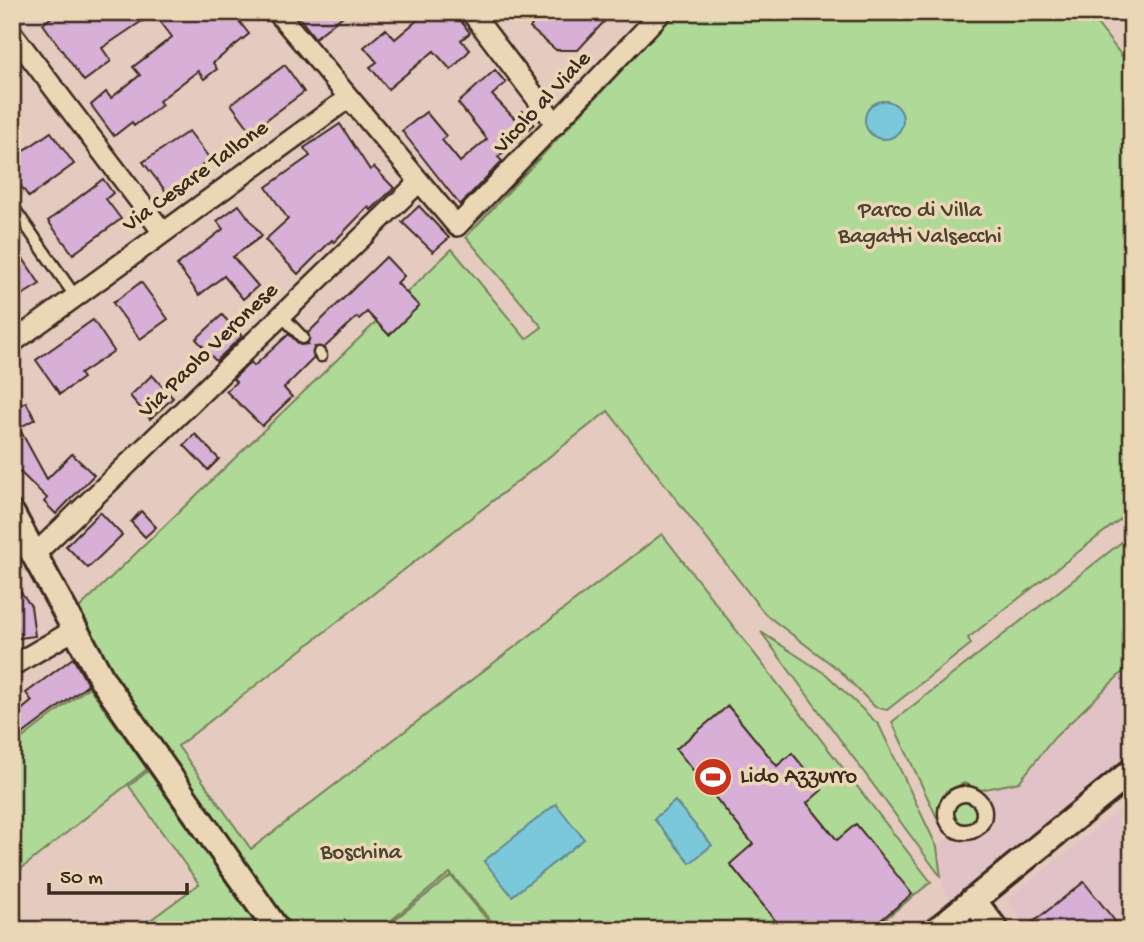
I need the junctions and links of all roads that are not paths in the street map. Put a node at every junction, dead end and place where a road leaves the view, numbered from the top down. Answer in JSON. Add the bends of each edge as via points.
{"nodes":[{"id":1,"x":276,"y":12,"type":"edge"},
{"id":2,"x":471,"y":12,"type":"edge"},
{"id":3,"x":662,"y":12,"type":"edge"},
{"id":4,"x":12,"y":33,"type":"edge"},
{"id":5,"x":347,"y":99,"type":"junction"},
{"id":6,"x":556,"y":124,"type":"junction"},
{"id":7,"x":418,"y":183,"type":"junction"},
{"id":8,"x":13,"y":207,"type":"edge"},
{"id":9,"x":162,"y":231,"type":"junction"},
{"id":10,"x":75,"y":296,"type":"junction"},
{"id":11,"x":281,"y":315,"type":"junction"},
{"id":12,"x":303,"y":338,"type":"dead end"},
{"id":13,"x":12,"y":343,"type":"edge"},
{"id":14,"x":12,"y":514,"type":"edge"},
{"id":15,"x":34,"y":555,"type":"junction"},
{"id":16,"x":74,"y":630,"type":"junction"},
{"id":17,"x":12,"y":666,"type":"edge"},
{"id":18,"x":1132,"y":771,"type":"edge"},
{"id":19,"x":973,"y":900,"type":"junction"},
{"id":20,"x":277,"y":930,"type":"edge"},
{"id":21,"x":937,"y":930,"type":"edge"},
{"id":22,"x":996,"y":930,"type":"edge"}],
"edges":[{"from":1,"to":5,"type":"street"},
{"from":2,"to":6,"type":"street"},
{"from":3,"to":6,"type":"street","name":"Vicolo al Viale"},
{"from":4,"to":9,"type":"street"},
{"from":5,"to":7,"type":"street"},
{"from":5,"to":9,"type":"street","name":"Via Cesare Tallone"},
{"from":6,"to":7,"type":"street","name":"Vicolo al Viale","via":[[457,226]]},
{"from":7,"to":11,"type":"street","name":"Via Paolo Veronese"},
{"from":8,"to":10,"type":"lane"},
{"from":9,"to":10,"type":"street","name":"Via Cesare Tallone"},
{"from":10,"to":13,"type":"street","name":"Via Cesare Tallone"},
{"from":11,"to":12,"type":"lane"},
{"from":11,"to":15,"type":"street","name":"Via Paolo Veronese"},
{"from":14,"to":15,"type":"street"},
{"from":15,"to":16,"type":"street"},
{"from":16,"to":17,"type":"street"},
{"from":16,"to":20,"type":"street","via":[[154,757]]},
{"from":18,"to":19,"type":"street"},
{"from":19,"to":21,"type":"street"},
{"from":19,"to":22,"type":"street"}]}
